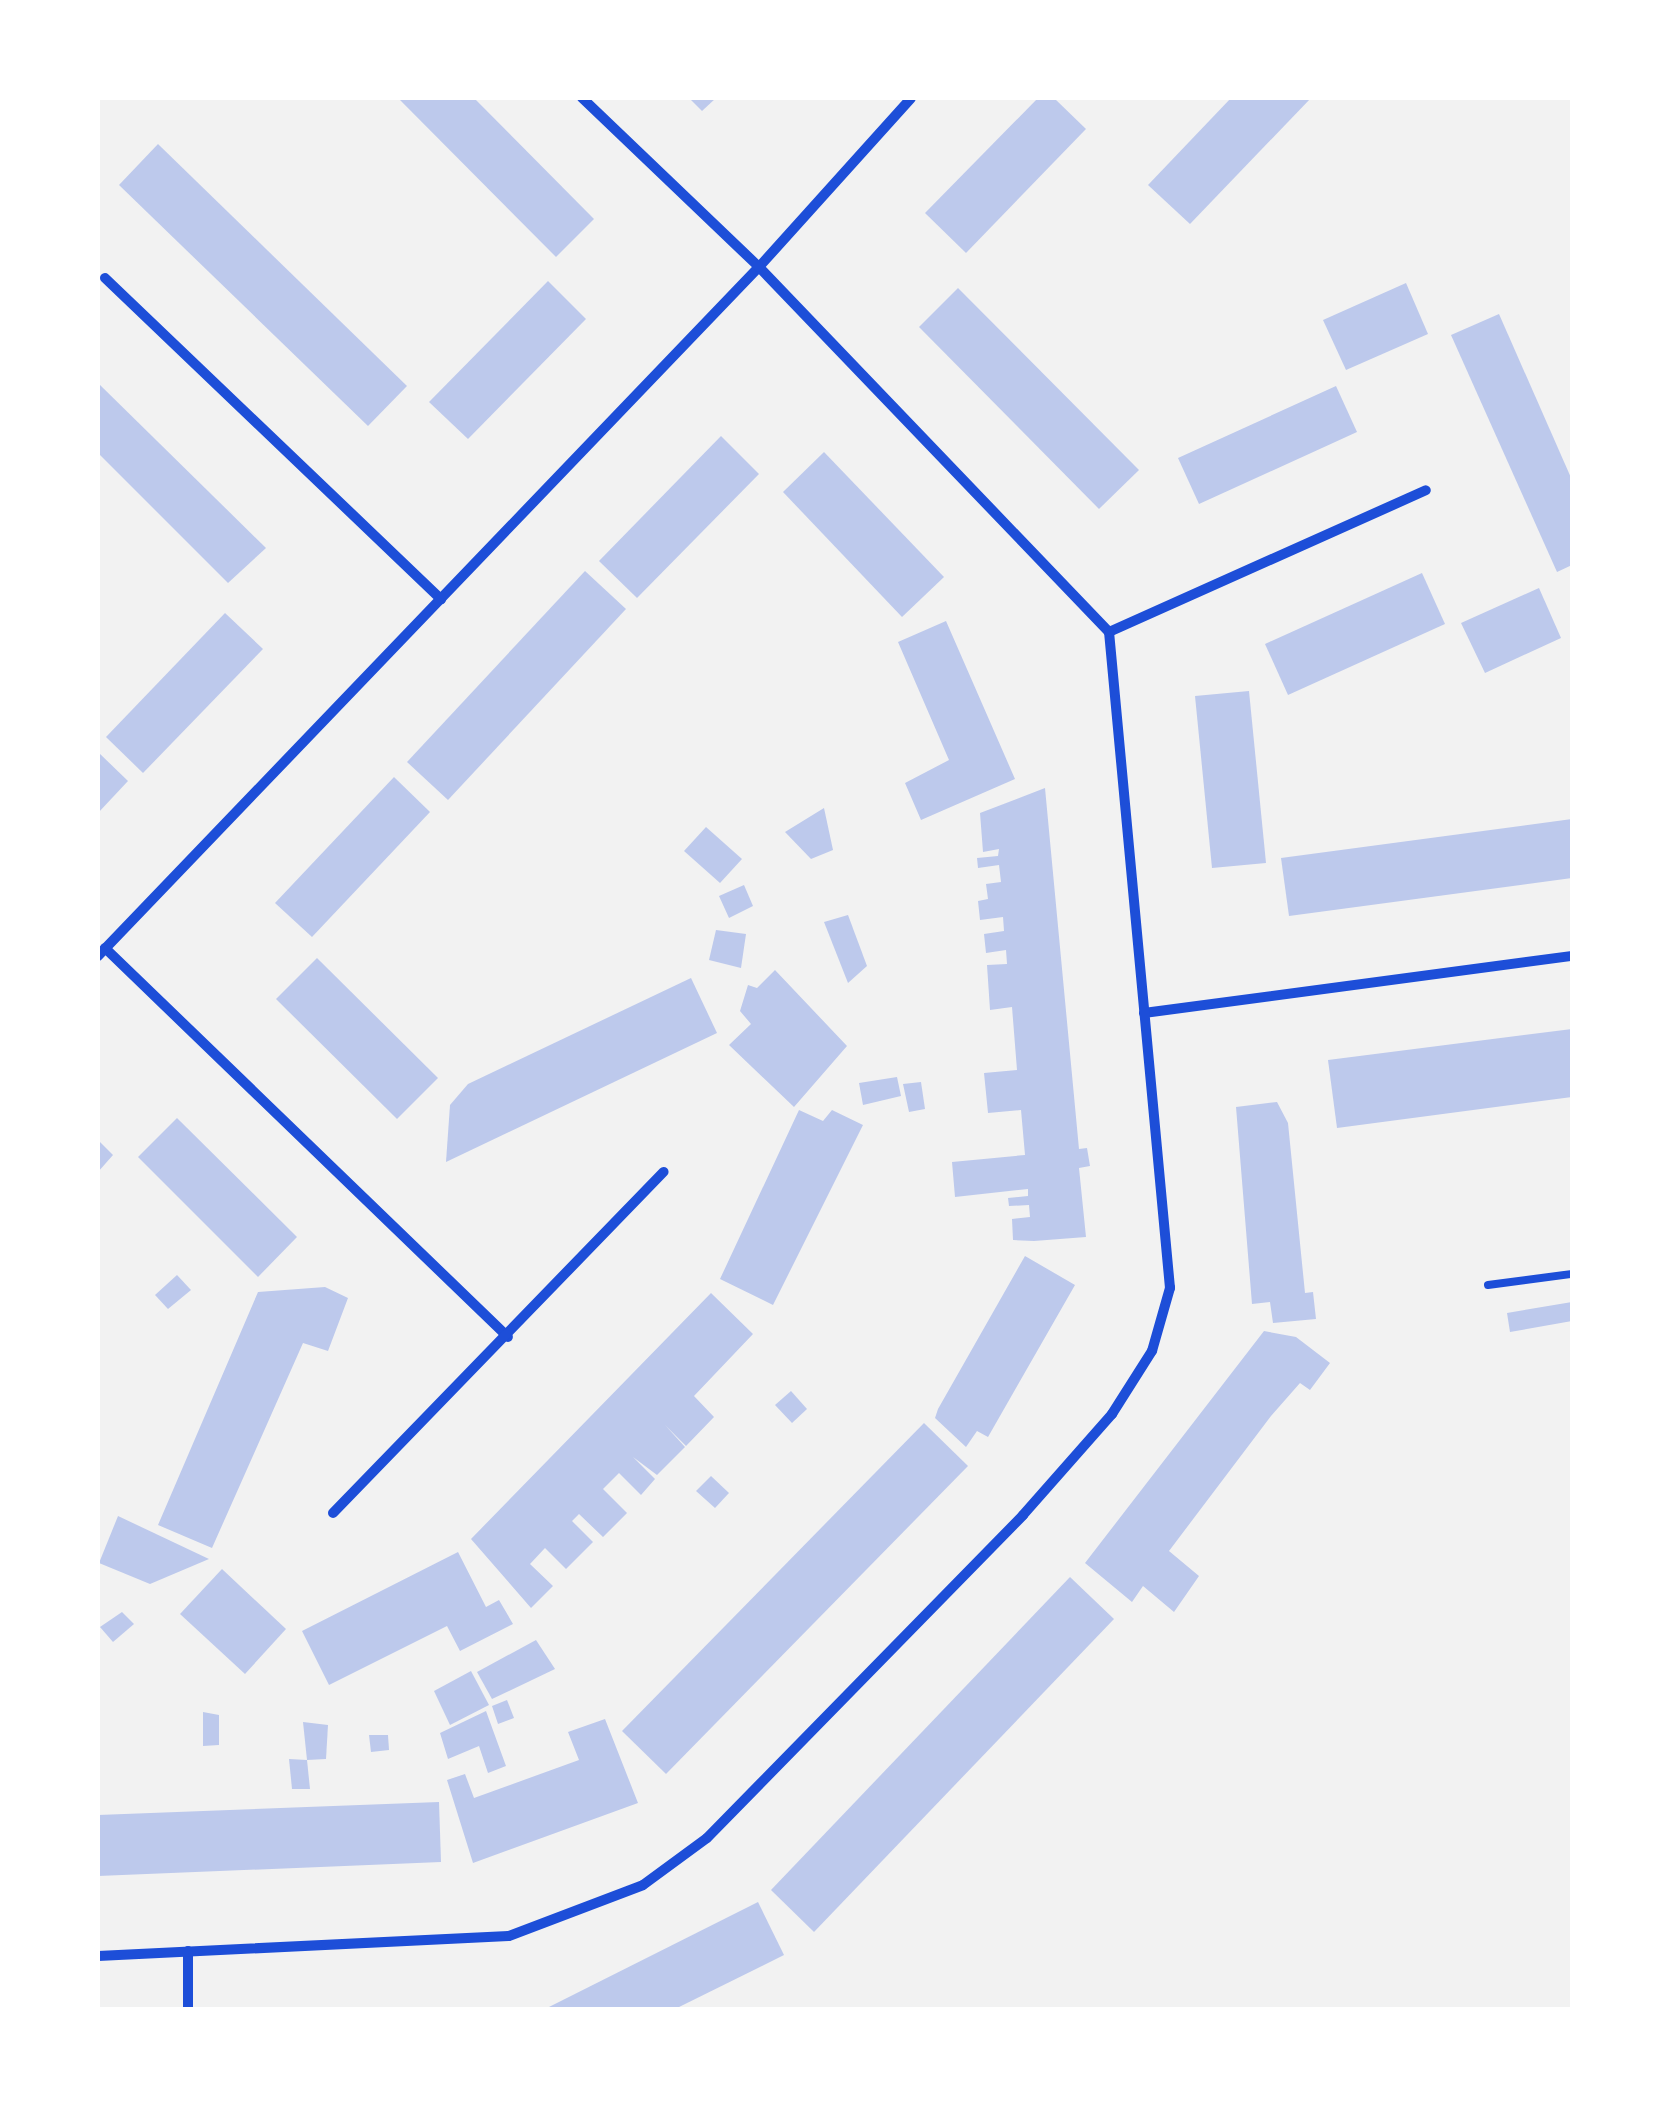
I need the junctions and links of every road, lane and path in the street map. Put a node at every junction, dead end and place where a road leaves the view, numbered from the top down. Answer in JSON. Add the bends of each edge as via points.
{"nodes":[{"id":1,"x":582,"y":98,"type":"edge"},
{"id":2,"x":911,"y":98,"type":"edge"},
{"id":3,"x":758,"y":267,"type":"junction"},
{"id":4,"x":104,"y":278,"type":"dead end"},
{"id":5,"x":1426,"y":490,"type":"dead end"},
{"id":6,"x":440,"y":599,"type":"junction"},
{"id":7,"x":1109,"y":632,"type":"junction"},
{"id":8,"x":101,"y":952,"type":"edge"},
{"id":9,"x":1572,"y":956,"type":"edge"},
{"id":10,"x":1144,"y":1013,"type":"junction"},
{"id":11,"x":664,"y":1172,"type":"dead end"},
{"id":12,"x":1572,"y":1274,"type":"edge"},
{"id":13,"x":1488,"y":1285,"type":"dead end"},
{"id":14,"x":508,"y":1337,"type":"junction"},
{"id":15,"x":334,"y":1513,"type":"dead end"},
{"id":16,"x":188,"y":1951,"type":"junction"},
{"id":17,"x":98,"y":1956,"type":"edge"},
{"id":18,"x":188,"y":2010,"type":"edge"}],
"edges":[{"from":1,"to":3,"type":"street"},
{"from":2,"to":3,"type":"street"},
{"from":3,"to":6,"type":"street"},
{"from":3,"to":7,"type":"street"},
{"from":4,"to":6,"type":"street"},
{"from":5,"to":7,"type":"street"},
{"from":6,"to":8,"type":"street"},
{"from":7,"to":10,"type":"street"},
{"from":8,"to":14,"type":"street"},
{"from":9,"to":10,"type":"street"},
{"from":10,"to":16,"type":"street","via":[[1170,1288],[1152,1351],[1112,1414],[1023,1515],[707,1838],[643,1886],[509,1936]]},
{"from":11,"to":14,"type":"street"},
{"from":12,"to":13,"type":"lane"},
{"from":14,"to":15,"type":"street"},
{"from":16,"to":17,"type":"street"},
{"from":16,"to":18,"type":"street"}]}
